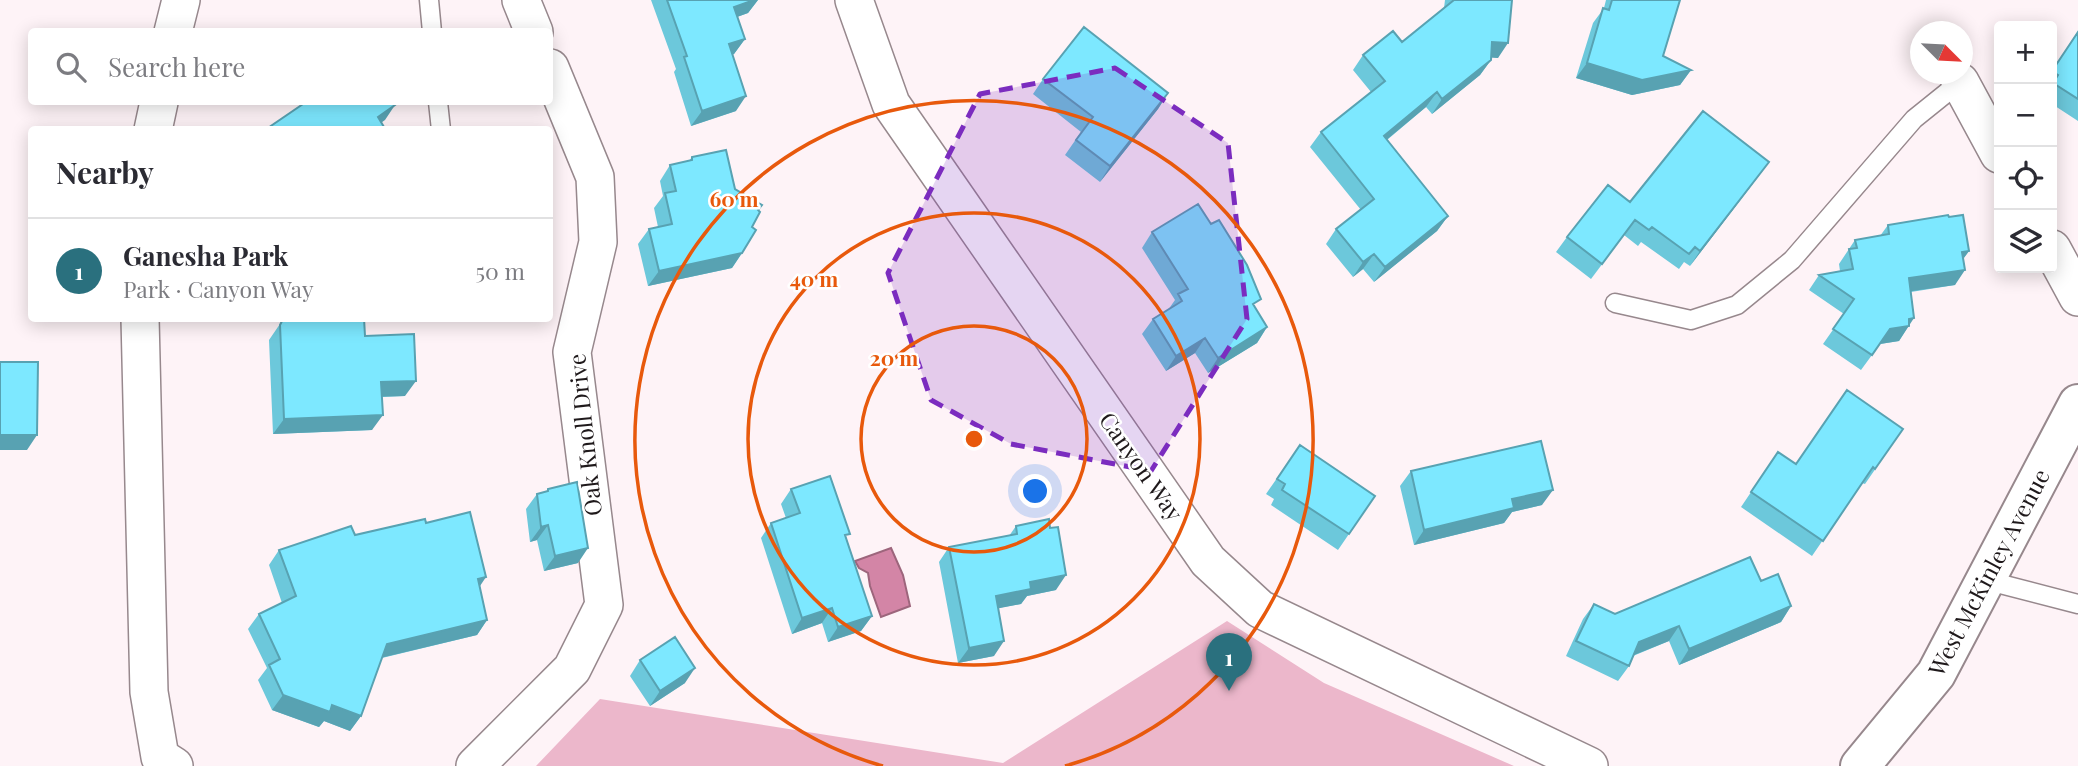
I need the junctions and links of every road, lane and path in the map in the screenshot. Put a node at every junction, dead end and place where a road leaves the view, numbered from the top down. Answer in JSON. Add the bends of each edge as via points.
{"nodes":[{"id":1,"x":181,"y":0,"type":"edge"},
{"id":2,"x":429,"y":0,"type":"edge"},
{"id":3,"x":522,"y":0,"type":"edge"},
{"id":4,"x":854,"y":0,"type":"edge"},
{"id":5,"x":174,"y":28,"type":"edge"},
{"id":6,"x":432,"y":28,"type":"edge"},
{"id":7,"x":532,"y":28,"type":"edge"},
{"id":8,"x":553,"y":75,"type":"edge"},
{"id":9,"x":1957,"y":84,"type":"edge"},
{"id":10,"x":1961,"y":84,"type":"edge"},
{"id":11,"x":158,"y":105,"type":"edge"},
{"id":12,"x":438,"y":105,"type":"edge"},
{"id":13,"x":154,"y":126,"type":"edge"},
{"id":14,"x":441,"y":126,"type":"edge"},
{"id":15,"x":1995,"y":147,"type":"edge"},
{"id":16,"x":2057,"y":258,"type":"edge"},
{"id":17,"x":2078,"y":297,"type":"edge"},
{"id":18,"x":1615,"y":303,"type":"dead end"},
{"id":19,"x":140,"y":322,"type":"edge"},
{"id":20,"x":2078,"y":404,"type":"edge"},
{"id":21,"x":1985,"y":580,"type":"junction"},
{"id":22,"x":2078,"y":604,"type":"edge"},
{"id":23,"x":174,"y":766,"type":"edge"},
{"id":24,"x":475,"y":766,"type":"edge"},
{"id":25,"x":1589,"y":766,"type":"edge"},
{"id":26,"x":1860,"y":766,"type":"edge"}],
"edges":[{"from":1,"to":5,"type":"street"},
{"from":2,"to":6,"type":"lane"},
{"from":3,"to":7,"type":"street"},
{"from":4,"to":25,"type":"street","name":"Canyon Way","via":[[891,104],[1208,561],[1260,609]]},
{"from":8,"to":24,"type":"street","name":"Oak Knoll Drive","via":[[595,177],[598,242],[572,352],[604,605],[572,668]]},
{"from":9,"to":18,"type":"lane","via":[[1913,119],[1792,260],[1737,306],[1691,320]]},
{"from":10,"to":15,"type":"street"},
{"from":11,"to":13,"type":"street"},
{"from":12,"to":14,"type":"lane"},
{"from":16,"to":17,"type":"street"},
{"from":19,"to":23,"type":"street","via":[[149,692],[160,757]]},
{"from":20,"to":21,"type":"main road","name":"West McKinley Avenue"},
{"from":21,"to":22,"type":"lane"},
{"from":21,"to":26,"type":"main road","name":"West McKinley Avenue","via":[[1936,674]]}]}
